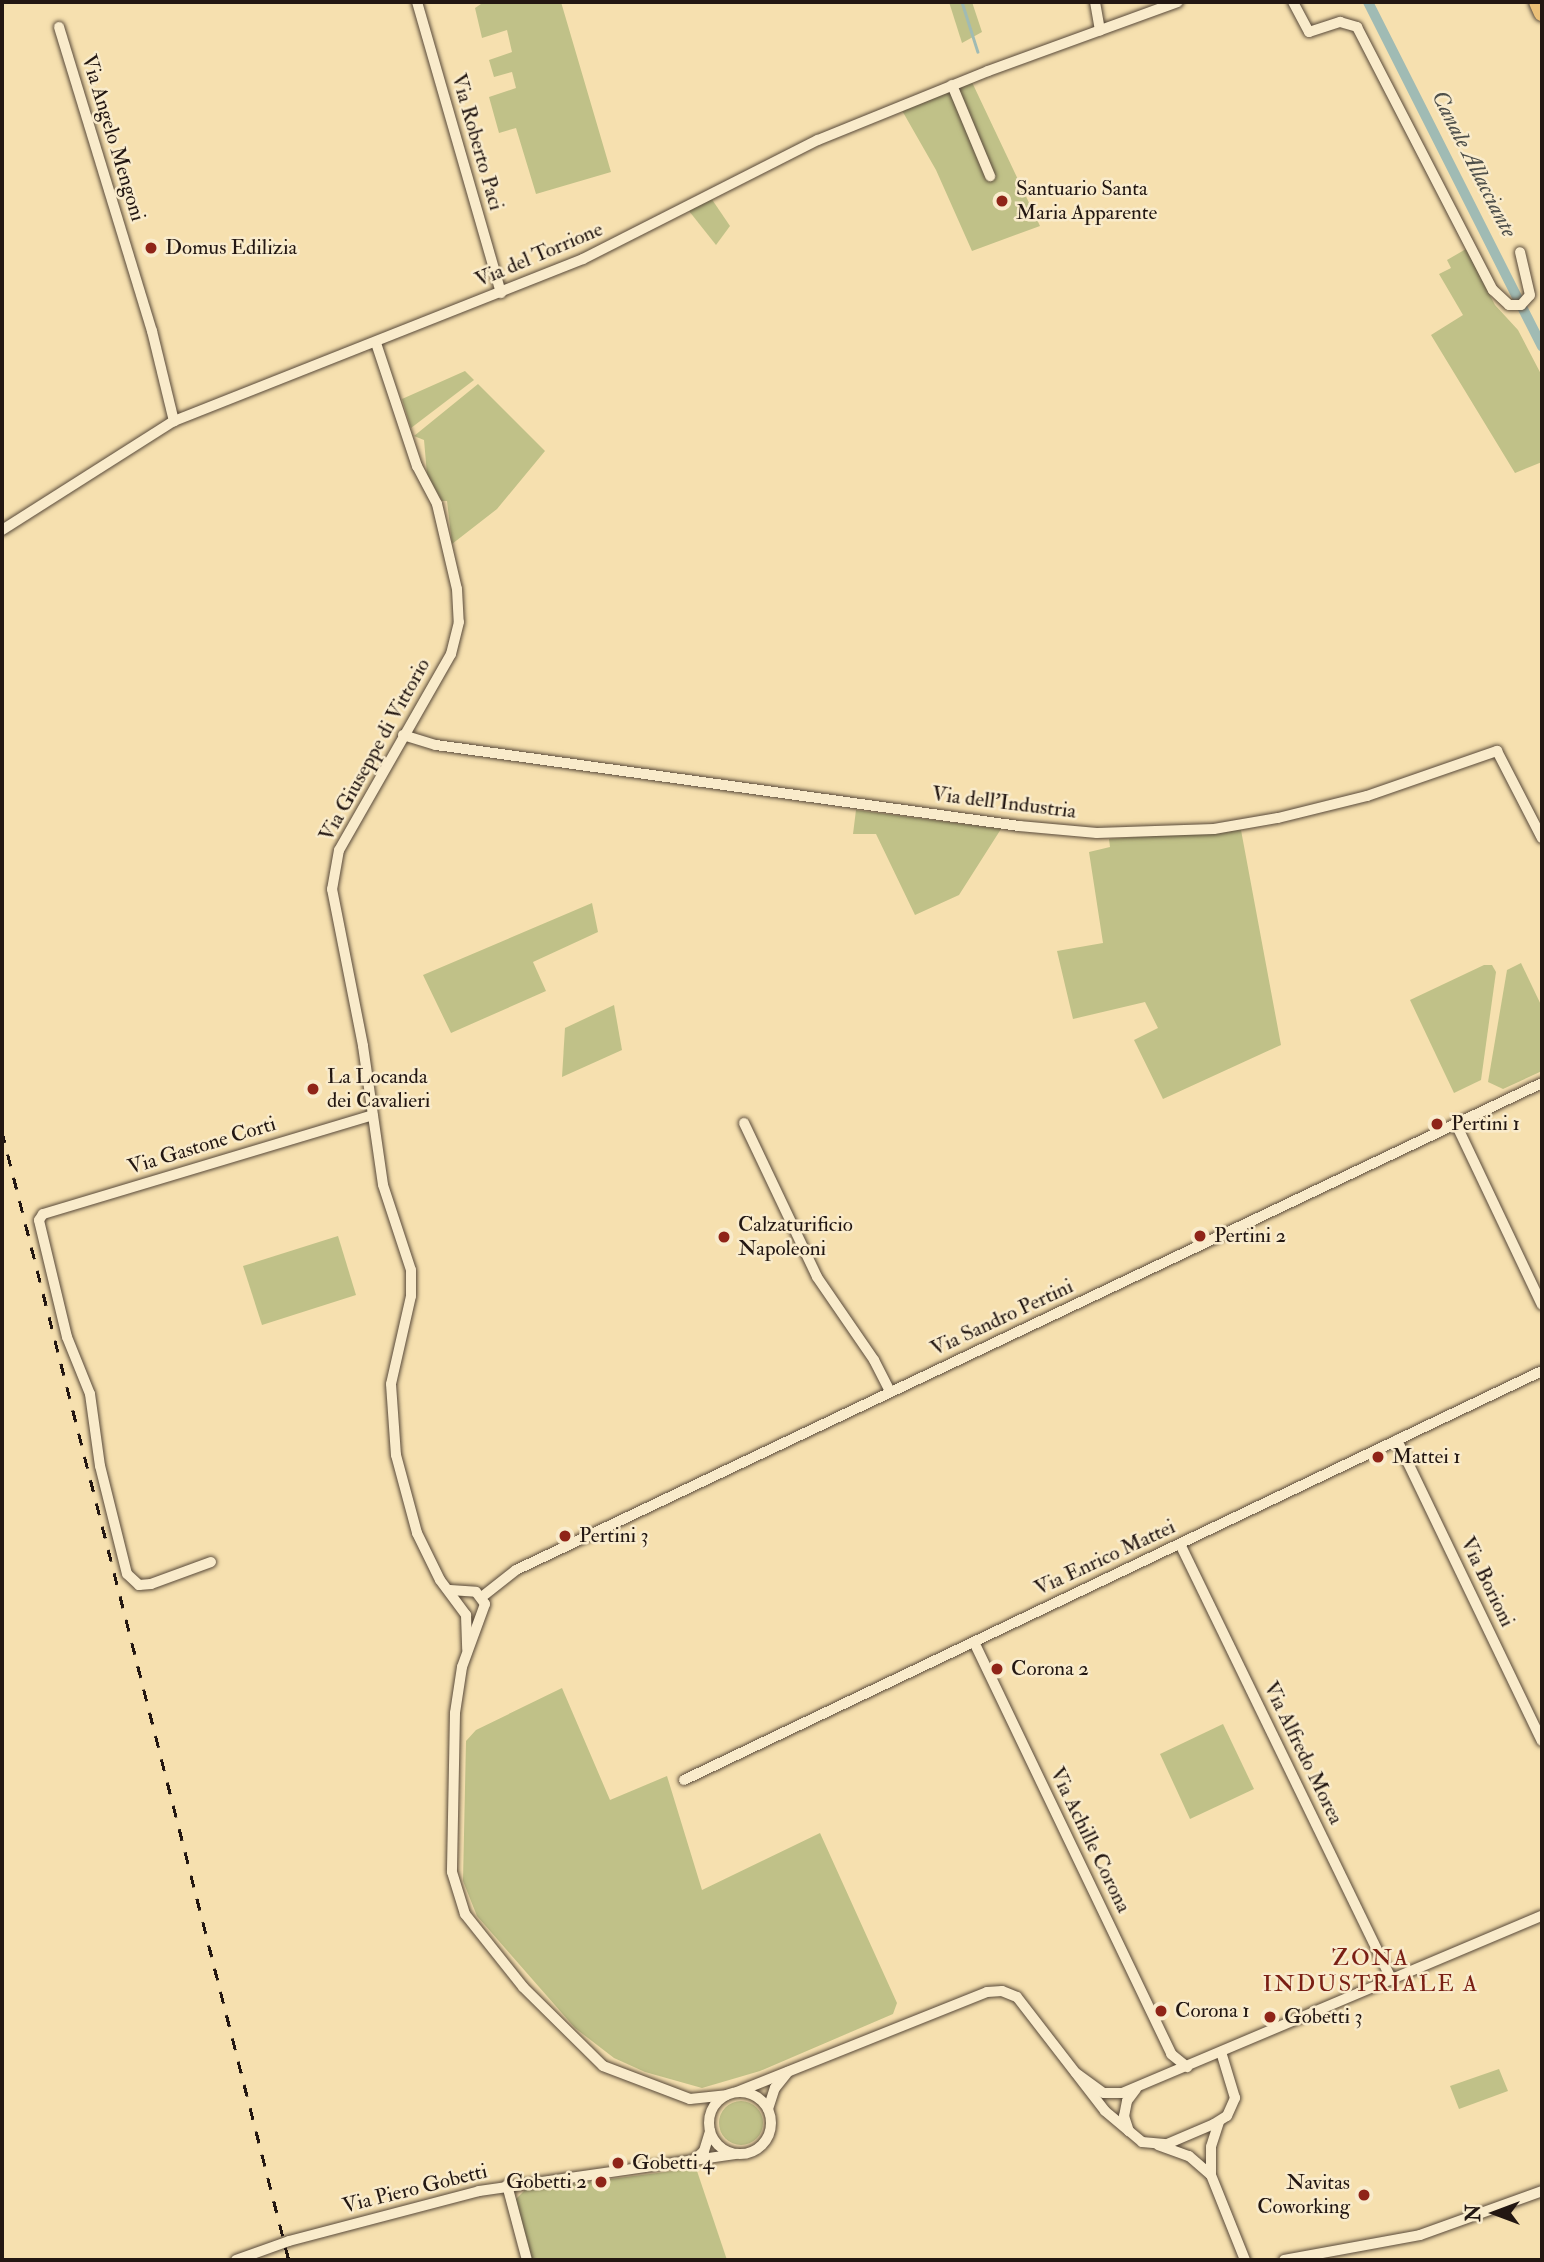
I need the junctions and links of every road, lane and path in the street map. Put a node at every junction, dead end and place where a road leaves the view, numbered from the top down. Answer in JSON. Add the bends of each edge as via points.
{"nodes":[{"id":1,"x":417,"y":2,"type":"edge"},
{"id":2,"x":1094,"y":2,"type":"edge"},
{"id":3,"x":1178,"y":2,"type":"edge"},
{"id":4,"x":1293,"y":2,"type":"edge"},
{"id":5,"x":1537,"y":2,"type":"edge"},
{"id":6,"x":1542,"y":13,"type":"edge"},
{"id":7,"x":60,"y":27,"type":"dead end"},
{"id":8,"x":1101,"y":31,"type":"junction"},
{"id":9,"x":952,"y":85,"type":"junction"},
{"id":10,"x":990,"y":176,"type":"dead end"},
{"id":11,"x":1520,"y":252,"type":"dead end"},
{"id":12,"x":501,"y":293,"type":"junction"},
{"id":13,"x":376,"y":343,"type":"junction"},
{"id":14,"x":174,"y":421,"type":"junction"},
{"id":15,"x":2,"y":530,"type":"edge"},
{"id":16,"x":403,"y":735,"type":"junction"},
{"id":17,"x":1542,"y":838,"type":"edge"},
{"id":18,"x":1542,"y":1083,"type":"edge"},
{"id":19,"x":372,"y":1115,"type":"junction"},
{"id":20,"x":744,"y":1123,"type":"dead end"},
{"id":21,"x":1456,"y":1124,"type":"junction"},
{"id":22,"x":1542,"y":1305,"type":"edge"},
{"id":23,"x":1542,"y":1371,"type":"edge"},
{"id":24,"x":890,"y":1392,"type":"junction"},
{"id":25,"x":1398,"y":1440,"type":"junction"},
{"id":26,"x":1180,"y":1544,"type":"junction"},
{"id":27,"x":211,"y":1562,"type":"dead end"},
{"id":28,"x":448,"y":1589,"type":"junction"},
{"id":29,"x":465,"y":1593,"type":"junction"},
{"id":30,"x":483,"y":1596,"type":"junction"},
{"id":31,"x":459,"y":1604,"type":"junction"},
{"id":32,"x":480,"y":1614,"type":"junction"},
{"id":33,"x":466,"y":1615,"type":"junction"},
{"id":34,"x":974,"y":1642,"type":"junction"},
{"id":35,"x":467,"y":1649,"type":"junction"},
{"id":36,"x":1542,"y":1741,"type":"edge"},
{"id":37,"x":684,"y":1780,"type":"dead end"},
{"id":38,"x":1542,"y":1916,"type":"edge"},
{"id":39,"x":1392,"y":1980,"type":"junction"},
{"id":40,"x":1222,"y":2052,"type":"junction"},
{"id":41,"x":1171,"y":2054,"type":"junction"},
{"id":42,"x":1187,"y":2067,"type":"junction"},
{"id":43,"x":788,"y":2071,"type":"junction"},
{"id":44,"x":1172,"y":2073,"type":"junction"},
{"id":45,"x":1076,"y":2074,"type":"junction"},
{"id":46,"x":1138,"y":2087,"type":"junction"},
{"id":47,"x":732,"y":2093,"type":"junction"},
{"id":48,"x":690,"y":2099,"type":"junction"},
{"id":49,"x":768,"y":2109,"type":"junction"},
{"id":50,"x":1219,"y":2122,"type":"junction"},
{"id":51,"x":709,"y":2127,"type":"junction"},
{"id":52,"x":1129,"y":2131,"type":"junction"},
{"id":53,"x":1158,"y":2146,"type":"junction"},
{"id":54,"x":735,"y":2154,"type":"junction"},
{"id":55,"x":691,"y":2163,"type":"junction"},
{"id":56,"x":1211,"y":2175,"type":"junction"},
{"id":57,"x":507,"y":2185,"type":"junction"},
{"id":58,"x":1542,"y":2191,"type":"edge"},
{"id":59,"x":236,"y":2260,"type":"edge"},
{"id":60,"x":527,"y":2260,"type":"edge"},
{"id":61,"x":1245,"y":2260,"type":"edge"},
{"id":62,"x":1284,"y":2260,"type":"edge"}],
"edges":[{"from":1,"to":12,"type":"street","name":"Via Roberto Paci"},
{"from":2,"to":8,"type":"street"},
{"from":3,"to":8,"type":"street","name":"Via del Torrione"},
{"from":4,"to":11,"type":"street","via":[[1309,32],[1340,22],[1357,27],[1493,290],[1509,305],[1528,300],[1530,289]]},
{"from":5,"to":6,"type":"highway"},
{"from":7,"to":14,"type":"street","name":"Via Angelo Mengoni","via":[[152,331]]},
{"from":8,"to":9,"type":"street","name":"Via del Torrione"},
{"from":9,"to":10,"type":"street"},
{"from":9,"to":12,"type":"street","name":"Via del Torrione","via":[[818,140],[609,247]]},
{"from":12,"to":13,"type":"street","name":"Via del Torrione"},
{"from":13,"to":14,"type":"street","name":"Via del Torrione"},
{"from":13,"to":16,"type":"street","name":"Via Giuseppe di Vittorio","via":[[417,466],[437,504],[459,606],[451,654]]},
{"from":14,"to":15,"type":"street","name":"Via del Torrione"},
{"from":16,"to":17,"type":"street","name":"Via dell'Industria","via":[[436,745],[1097,833],[1214,828],[1278,818],[1367,796],[1497,751]]},
{"from":16,"to":19,"type":"street","name":"Via Giuseppe di Vittorio","via":[[339,850],[332,889]]},
{"from":18,"to":21,"type":"street","name":"Via Sandro Pertini"},
{"from":19,"to":27,"type":"street","name":"Via Gastone Corti","via":[[43,1214],[39,1220],[67,1337],[90,1394],[100,1466],[127,1573],[139,1585],[151,1584]]},
{"from":19,"to":28,"type":"street","name":"Via Giuseppe di Vittorio","via":[[383,1185],[411,1270],[411,1296],[391,1384],[396,1455],[417,1533]]},
{"from":20,"to":24,"type":"street","via":[[817,1277],[874,1360]]},
{"from":21,"to":22,"type":"street"},
{"from":21,"to":24,"type":"street","name":"Via Sandro Pertini"},
{"from":23,"to":25,"type":"street","name":"Via Enrico Mattei"},
{"from":24,"to":30,"type":"street","name":"Via Sandro Pertini","via":[[516,1570]]},
{"from":25,"to":26,"type":"street","name":"Via Enrico Mattei"},
{"from":25,"to":36,"type":"street","name":"Via Borioni"},
{"from":26,"to":34,"type":"street","name":"Via Enrico Mattei"},
{"from":26,"to":39,"type":"street","name":"Via Alfredo Morea"},
{"from":28,"to":29,"type":"street"},
{"from":28,"to":31,"type":"street","name":"Via Giuseppe di Vittorio"},
{"from":29,"to":30,"type":"street"},
{"from":29,"to":31,"type":"street"},
{"from":30,"to":32,"type":"street"},
{"from":31,"to":33,"type":"street","name":"Via Giuseppe di Vittorio"},
{"from":32,"to":33,"type":"street"},
{"from":32,"to":35,"type":"street"},
{"from":33,"to":35,"type":"street"},
{"from":34,"to":37,"type":"street","name":"Via Enrico Mattei"},
{"from":34,"to":41,"type":"street","name":"Via Achille Corona"},
{"from":35,"to":48,"type":"street","via":[[454,1735],[452,1872],[457,1900],[523,1987],[598,2062]]},
{"from":38,"to":39,"type":"street"},
{"from":39,"to":40,"type":"street"},
{"from":40,"to":42,"type":"street"},
{"from":40,"to":50,"type":"street","via":[[1235,2098]]},
{"from":41,"to":42,"type":"street","name":"Via Achille Corona"},
{"from":41,"to":44,"type":"street","name":"Via Achille Corona"},
{"from":42,"to":44,"type":"street"},
{"from":43,"to":45,"type":"street","via":[[995,1990],[1017,1997]]},
{"from":43,"to":47,"type":"street"},
{"from":43,"to":49,"type":"street","via":[[775,2088]]},
{"from":44,"to":46,"type":"street"},
{"from":45,"to":46,"type":"street","via":[[1112,2095]]},
{"from":45,"to":52,"type":"street","via":[[1105,2111]]},
{"from":46,"to":52,"type":"street","via":[[1125,2106]]},
{"from":47,"to":48,"type":"street"},
{"from":47,"to":49,"type":"street","via":[[759,2098]]},
{"from":47,"to":51,"type":"street","via":[[714,2106]]},
{"from":48,"to":51,"type":"street"},
{"from":49,"to":54,"type":"street","via":[[772,2124],[767,2139],[756,2150]]},
{"from":50,"to":53,"type":"street"},
{"from":50,"to":56,"type":"street","via":[[1211,2147]]},
{"from":51,"to":54,"type":"street","via":[[722,2149]]},
{"from":51,"to":55,"type":"street","via":[[704,2151]]},
{"from":52,"to":53,"type":"street","via":[[1142,2142]]},
{"from":53,"to":56,"type":"street","via":[[1189,2156]]},
{"from":54,"to":55,"type":"street","name":"Via Piero Gobetti"},
{"from":55,"to":57,"type":"street","name":"Via Piero Gobetti"},
{"from":56,"to":61,"type":"street"},
{"from":57,"to":59,"type":"street","name":"Via Piero Gobetti","via":[[301,2238]]},
{"from":57,"to":60,"type":"street"},
{"from":58,"to":62,"type":"street","via":[[1420,2235]]}]}
